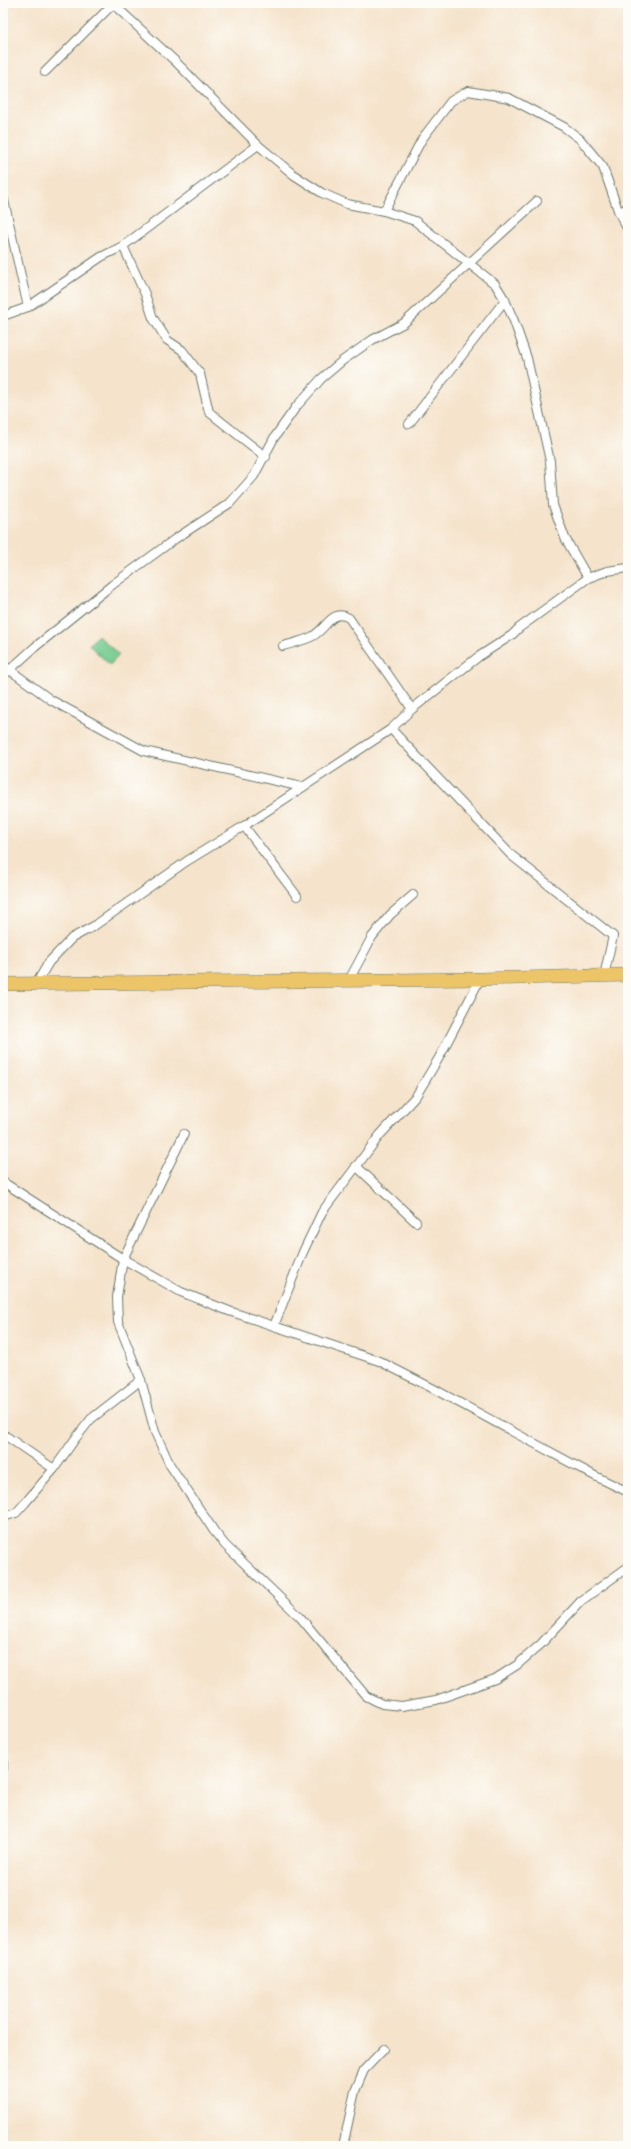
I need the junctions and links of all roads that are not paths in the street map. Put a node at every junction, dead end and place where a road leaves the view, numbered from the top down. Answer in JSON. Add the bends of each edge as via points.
{"nodes":[{"id":1,"x":113,"y":4,"type":"edge"},
{"id":2,"x":45,"y":72,"type":"dead end"},
{"id":3,"x":258,"y":145,"type":"junction"},
{"id":4,"x":3,"y":196,"type":"edge"},
{"id":5,"x":537,"y":201,"type":"dead end"},
{"id":6,"x":628,"y":207,"type":"edge"},
{"id":7,"x":384,"y":211,"type":"junction"},
{"id":8,"x":619,"y":212,"type":"junction"},
{"id":9,"x":628,"y":230,"type":"edge"},
{"id":10,"x":123,"y":246,"type":"junction"},
{"id":11,"x":471,"y":263,"type":"junction"},
{"id":12,"x":505,"y":300,"type":"junction"},
{"id":13,"x":28,"y":307,"type":"junction"},
{"id":14,"x":3,"y":316,"type":"edge"},
{"id":15,"x":409,"y":424,"type":"dead end"},
{"id":16,"x":266,"y":457,"type":"junction"},
{"id":17,"x":628,"y":568,"type":"edge"},
{"id":18,"x":588,"y":578,"type":"junction"},
{"id":19,"x":283,"y":646,"type":"dead end"},
{"id":20,"x":5,"y":671,"type":"edge"},
{"id":21,"x":412,"y":709,"type":"junction"},
{"id":22,"x":392,"y":730,"type":"junction"},
{"id":23,"x":302,"y":787,"type":"junction"},
{"id":24,"x":244,"y":826,"type":"junction"},
{"id":25,"x":413,"y":895,"type":"dead end"},
{"id":26,"x":297,"y":896,"type":"dead end"},
{"id":27,"x":628,"y":975,"type":"edge"},
{"id":28,"x":604,"y":976,"type":"junction"},
{"id":29,"x":480,"y":979,"type":"junction"},
{"id":30,"x":349,"y":980,"type":"junction"},
{"id":31,"x":3,"y":984,"type":"edge"},
{"id":32,"x":36,"y":984,"type":"junction"},
{"id":33,"x":184,"y":1134,"type":"dead end"},
{"id":34,"x":356,"y":1166,"type":"junction"},
{"id":35,"x":3,"y":1182,"type":"edge"},
{"id":36,"x":416,"y":1222,"type":"dead end"},
{"id":37,"x":123,"y":1259,"type":"junction"},
{"id":38,"x":274,"y":1326,"type":"junction"},
{"id":39,"x":141,"y":1380,"type":"junction"},
{"id":40,"x":3,"y":1434,"type":"edge"},
{"id":41,"x":54,"y":1470,"type":"junction"},
{"id":42,"x":628,"y":1492,"type":"edge"},
{"id":43,"x":3,"y":1517,"type":"edge"},
{"id":44,"x":628,"y":1567,"type":"edge"},
{"id":45,"x":3,"y":1753,"type":"edge"},
{"id":46,"x":3,"y":1768,"type":"edge"},
{"id":47,"x":384,"y":2049,"type":"dead end"},
{"id":48,"x":343,"y":2146,"type":"edge"}],
"edges":[{"from":1,"to":2,"type":"street"},
{"from":1,"to":3,"type":"street","via":[[175,61]]},
{"from":3,"to":7,"type":"street","via":[[294,175],[322,193],[347,204]]},
{"from":3,"to":10,"type":"street"},
{"from":4,"to":13,"type":"street"},
{"from":5,"to":11,"type":"street"},
{"from":6,"to":8,"type":"street"},
{"from":7,"to":8,"type":"street","via":[[422,139],[451,101],[468,90],[509,98],[564,127],[580,139],[603,167]]},
{"from":7,"to":11,"type":"street","via":[[415,221]]},
{"from":8,"to":9,"type":"street"},
{"from":10,"to":13,"type":"street","via":[[101,257]]},
{"from":10,"to":16,"type":"street","via":[[153,318],[167,340],[182,350],[200,374],[209,412]]},
{"from":11,"to":12,"type":"street","via":[[495,284]]},
{"from":11,"to":16,"type":"street","via":[[404,323],[372,340],[321,379],[296,407]]},
{"from":12,"to":15,"type":"street"},
{"from":12,"to":18,"type":"street","via":[[527,358],[538,403],[550,461],[553,505],[565,538]]},
{"from":13,"to":14,"type":"street"},
{"from":16,"to":20,"type":"street","via":[[254,476],[230,503],[112,585]]},
{"from":17,"to":18,"type":"street","via":[[607,571]]},
{"from":18,"to":21,"type":"street","via":[[478,657]]},
{"from":19,"to":21,"type":"street","via":[[314,636],[332,618],[344,614],[350,618]]},
{"from":20,"to":23,"type":"street","via":[[51,700],[144,751]]},
{"from":21,"to":22,"type":"street"},
{"from":22,"to":23,"type":"street"},
{"from":22,"to":28,"type":"street","via":[[511,855],[613,936]]},
{"from":23,"to":24,"type":"street"},
{"from":24,"to":26,"type":"street"},
{"from":24,"to":32,"type":"street","via":[[72,938],[49,962]]},
{"from":25,"to":30,"type":"street","via":[[390,915],[372,937]]},
{"from":27,"to":28,"type":"main road"},
{"from":28,"to":29,"type":"main road"},
{"from":29,"to":30,"type":"main road"},
{"from":29,"to":34,"type":"street","via":[[416,1096]]},
{"from":30,"to":32,"type":"main road"},
{"from":31,"to":32,"type":"main road"},
{"from":33,"to":37,"type":"street"},
{"from":34,"to":36,"type":"street"},
{"from":34,"to":38,"type":"street","via":[[322,1212],[302,1252]]},
{"from":35,"to":37,"type":"street"},
{"from":37,"to":38,"type":"street","via":[[181,1292]]},
{"from":37,"to":39,"type":"street","via":[[117,1297],[118,1322]]},
{"from":38,"to":42,"type":"street","via":[[378,1361]]},
{"from":39,"to":41,"type":"street","via":[[91,1420]]},
{"from":39,"to":44,"type":"street","via":[[155,1432],[170,1466],[214,1531],[225,1545],[300,1617],[366,1696],[382,1704],[402,1706],[436,1700],[495,1680],[541,1644],[581,1601]]},
{"from":40,"to":41,"type":"street"},
{"from":41,"to":43,"type":"street","via":[[16,1513]]},
{"from":45,"to":46,"type":"street"},
{"from":47,"to":48,"type":"street","via":[[364,2070],[355,2091]]}]}
